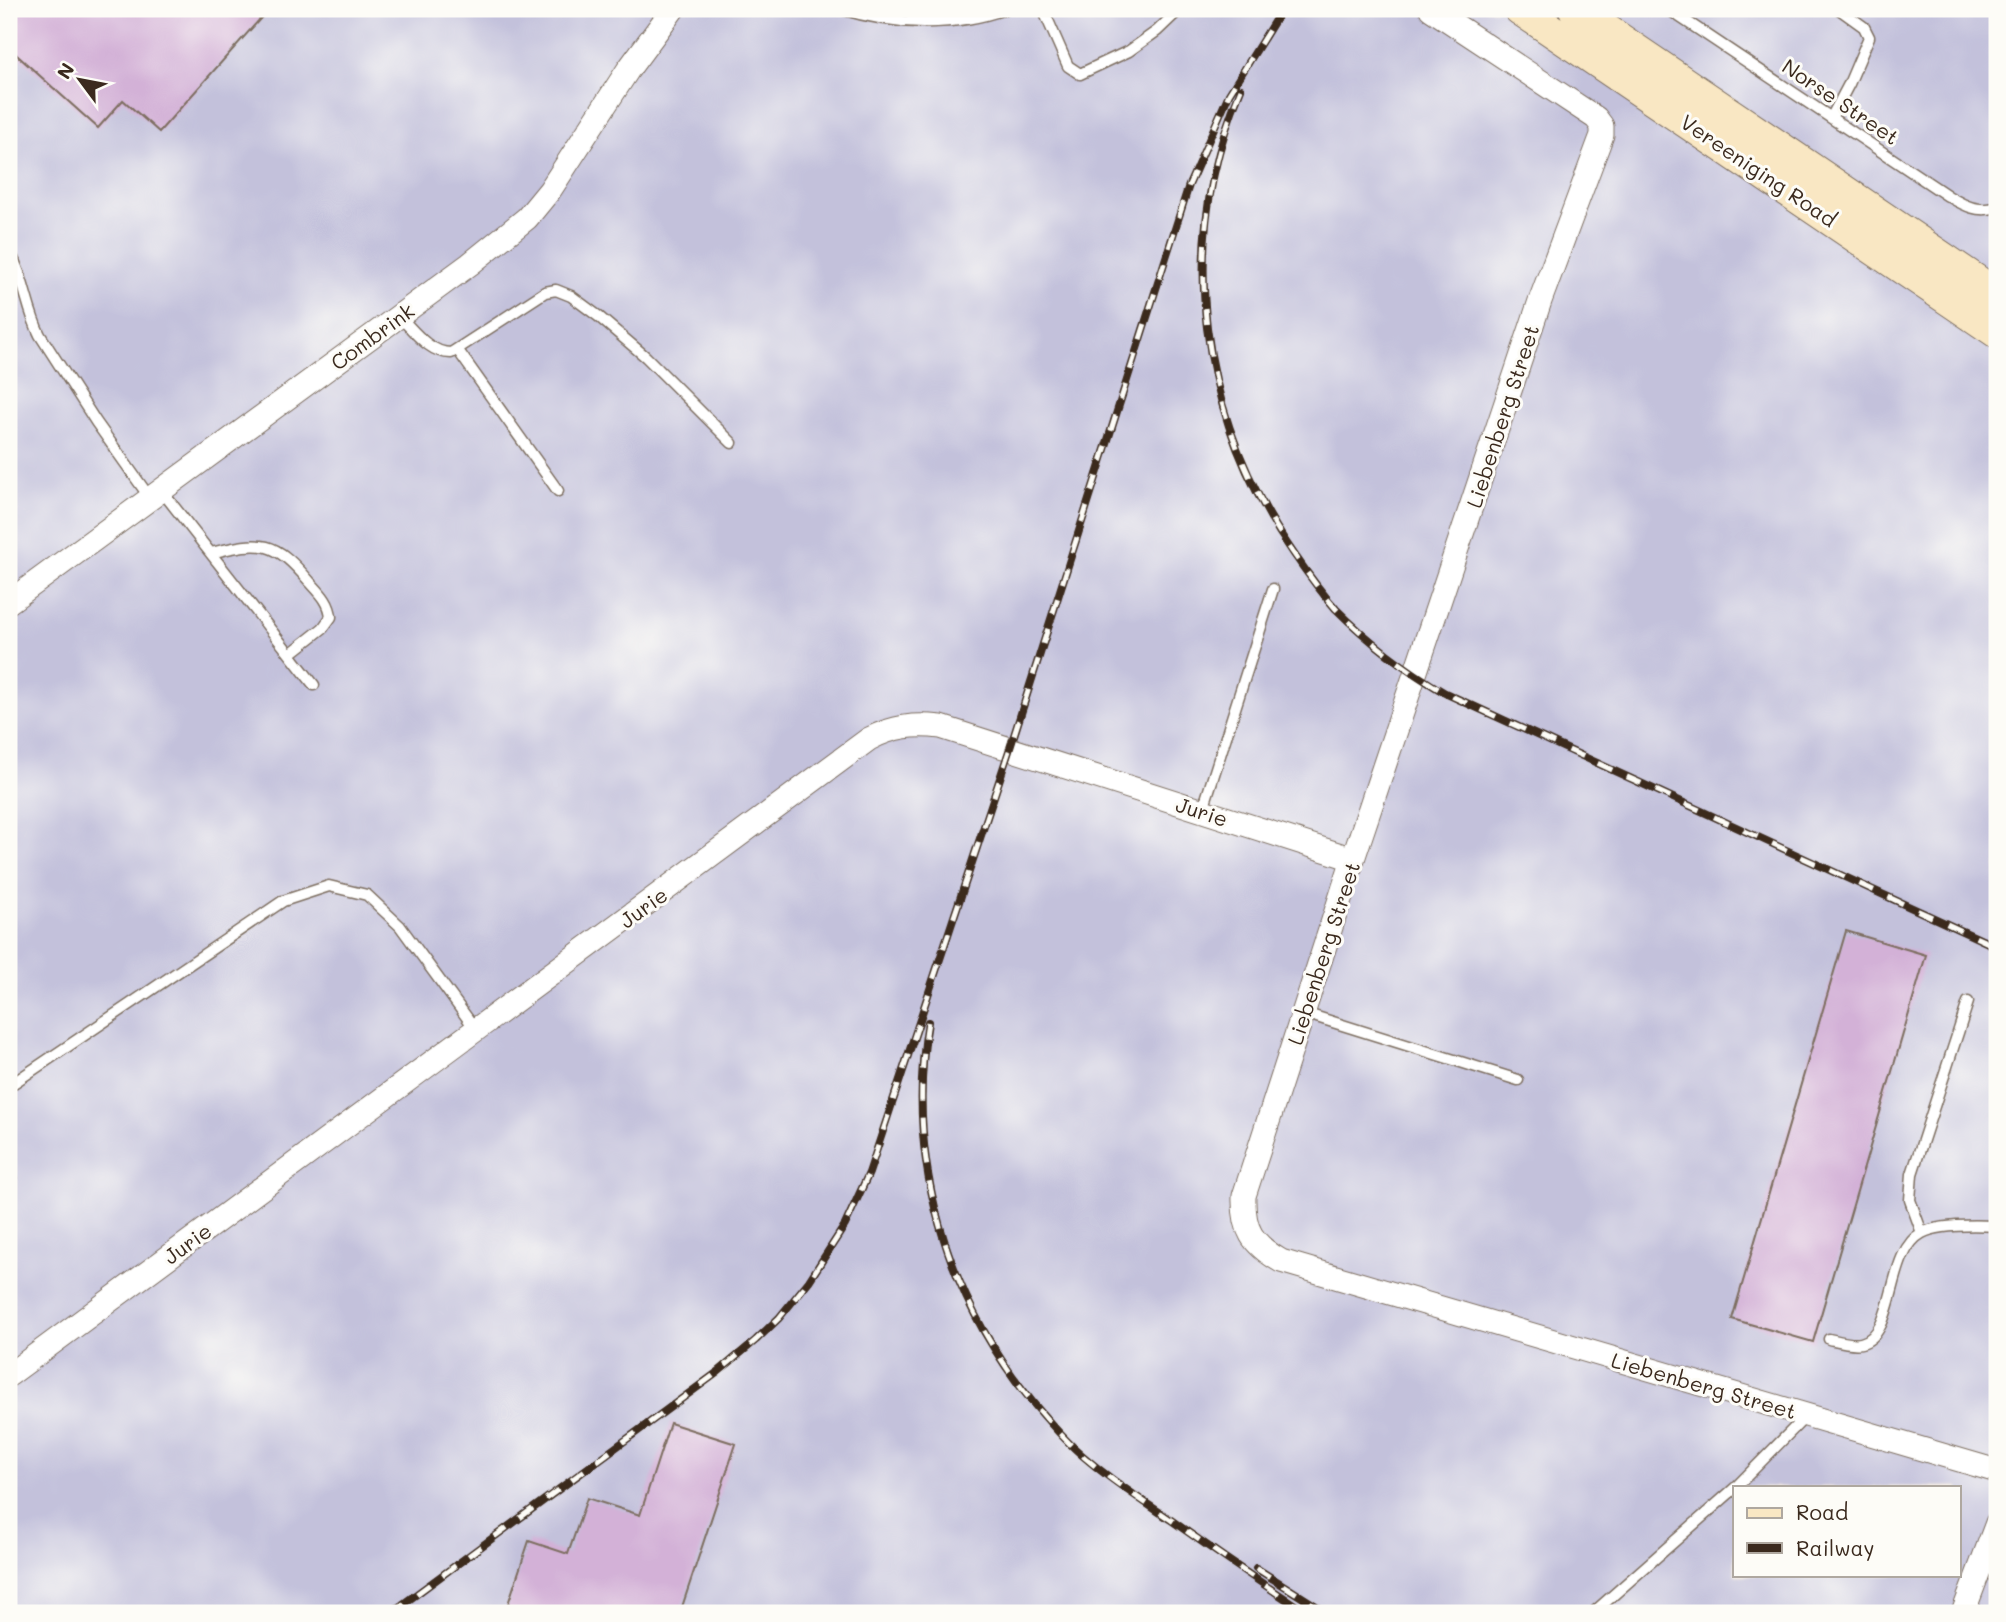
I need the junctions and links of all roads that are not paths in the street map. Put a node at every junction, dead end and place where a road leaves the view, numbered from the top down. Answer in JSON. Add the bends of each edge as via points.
{"nodes":[{"id":1,"x":673,"y":9,"type":"edge"},
{"id":2,"x":841,"y":9,"type":"edge"},
{"id":3,"x":1004,"y":9,"type":"edge"},
{"id":4,"x":1043,"y":9,"type":"edge"},
{"id":5,"x":1180,"y":9,"type":"edge"},
{"id":6,"x":1431,"y":9,"type":"edge"},
{"id":7,"x":1520,"y":9,"type":"edge"},
{"id":8,"x":1575,"y":9,"type":"edge"},
{"id":9,"x":1668,"y":9,"type":"edge"},
{"id":10,"x":1839,"y":9,"type":"edge"},
{"id":11,"x":1831,"y":118,"type":"junction"},
{"id":12,"x":1997,"y":207,"type":"edge"},
{"id":13,"x":9,"y":251,"type":"edge"},
{"id":14,"x":1997,"y":295,"type":"edge"},
{"id":15,"x":399,"y":316,"type":"junction"},
{"id":16,"x":1997,"y":332,"type":"edge"},
{"id":17,"x":457,"y":349,"type":"junction"},
{"id":18,"x":732,"y":443,"type":"dead end"},
{"id":19,"x":558,"y":491,"type":"dead end"},
{"id":20,"x":156,"y":494,"type":"junction"},
{"id":21,"x":211,"y":553,"type":"junction"},
{"id":22,"x":1273,"y":589,"type":"dead end"},
{"id":23,"x":9,"y":602,"type":"edge"},
{"id":24,"x":290,"y":654,"type":"junction"},
{"id":25,"x":314,"y":685,"type":"dead end"},
{"id":26,"x":1202,"y":812,"type":"junction"},
{"id":27,"x":1353,"y":859,"type":"junction"},
{"id":28,"x":1968,"y":1002,"type":"dead end"},
{"id":29,"x":1304,"y":1013,"type":"junction"},
{"id":30,"x":476,"y":1030,"type":"junction"},
{"id":31,"x":1518,"y":1080,"type":"dead end"},
{"id":32,"x":9,"y":1086,"type":"edge"},
{"id":33,"x":1997,"y":1226,"type":"edge"},
{"id":34,"x":1922,"y":1233,"type":"junction"},
{"id":35,"x":1829,"y":1339,"type":"dead end"},
{"id":36,"x":9,"y":1375,"type":"edge"},
{"id":37,"x":1807,"y":1415,"type":"junction"},
{"id":38,"x":1997,"y":1471,"type":"edge"},
{"id":39,"x":1737,"y":1486,"type":"edge"},
{"id":40,"x":1733,"y":1490,"type":"edge"},
{"id":41,"x":1997,"y":1523,"type":"edge"},
{"id":42,"x":1592,"y":1613,"type":"edge"},
{"id":43,"x":1963,"y":1613,"type":"edge"}],
"edges":[{"from":1,"to":15,"type":"street","name":"Combrink","via":[[527,218]]},
{"from":2,"to":3,"type":"lane","via":[[888,20],[930,22]]},
{"from":4,"to":5,"type":"lane","via":[[1068,66],[1080,74],[1129,51]]},
{"from":6,"to":27,"type":"street","name":"Liebenberg Street","via":[[1596,118],[1602,135],[1540,300]]},
{"from":7,"to":16,"type":"main road","name":"Vereeniging Road"},
{"from":8,"to":14,"type":"main road","name":"Vereeniging Road"},
{"from":9,"to":11,"type":"lane","name":"Norse Street"},
{"from":10,"to":11,"type":"lane","via":[[1864,27],[1869,37]]},
{"from":11,"to":12,"type":"lane","name":"Norse Street","via":[[1966,207],[1986,211]]},
{"from":13,"to":20,"type":"lane","via":[[40,335],[96,422]]},
{"from":15,"to":17,"type":"lane","via":[[440,353]]},
{"from":15,"to":20,"type":"street","name":"Combrink"},
{"from":17,"to":18,"type":"lane","via":[[545,292],[556,290],[598,316],[646,357]]},
{"from":17,"to":19,"type":"lane"},
{"from":20,"to":21,"type":"lane"},
{"from":20,"to":23,"type":"street","name":"Combrink"},
{"from":21,"to":24,"type":"lane"},
{"from":21,"to":24,"type":"lane","via":[[245,544],[271,546],[290,559],[330,606],[331,617],[323,628]]},
{"from":22,"to":26,"type":"lane"},
{"from":24,"to":25,"type":"lane"},
{"from":26,"to":27,"type":"street","name":"Jurie"},
{"from":26,"to":30,"type":"street","name":"Jurie","via":[[941,727],[903,726],[869,740]]},
{"from":27,"to":29,"type":"street","name":"Liebenberg Street"},
{"from":28,"to":34,"type":"lane","via":[[1912,1174],[1910,1200]]},
{"from":29,"to":31,"type":"lane"},
{"from":29,"to":37,"type":"street","name":"Liebenberg Street","via":[[1244,1196],[1249,1233],[1264,1251],[1281,1261]]},
{"from":30,"to":32,"type":"lane","via":[[400,926],[368,895],[329,886],[283,901]]},
{"from":30,"to":36,"type":"street","name":"Jurie"},
{"from":33,"to":34,"type":"lane"},
{"from":34,"to":35,"type":"lane","via":[[1909,1244],[1873,1338],[1859,1344]]},
{"from":37,"to":38,"type":"street","name":"Liebenberg Street"},
{"from":37,"to":39,"type":"lane"},
{"from":40,"to":42,"type":"lane"},
{"from":41,"to":43,"type":"street"}]}
